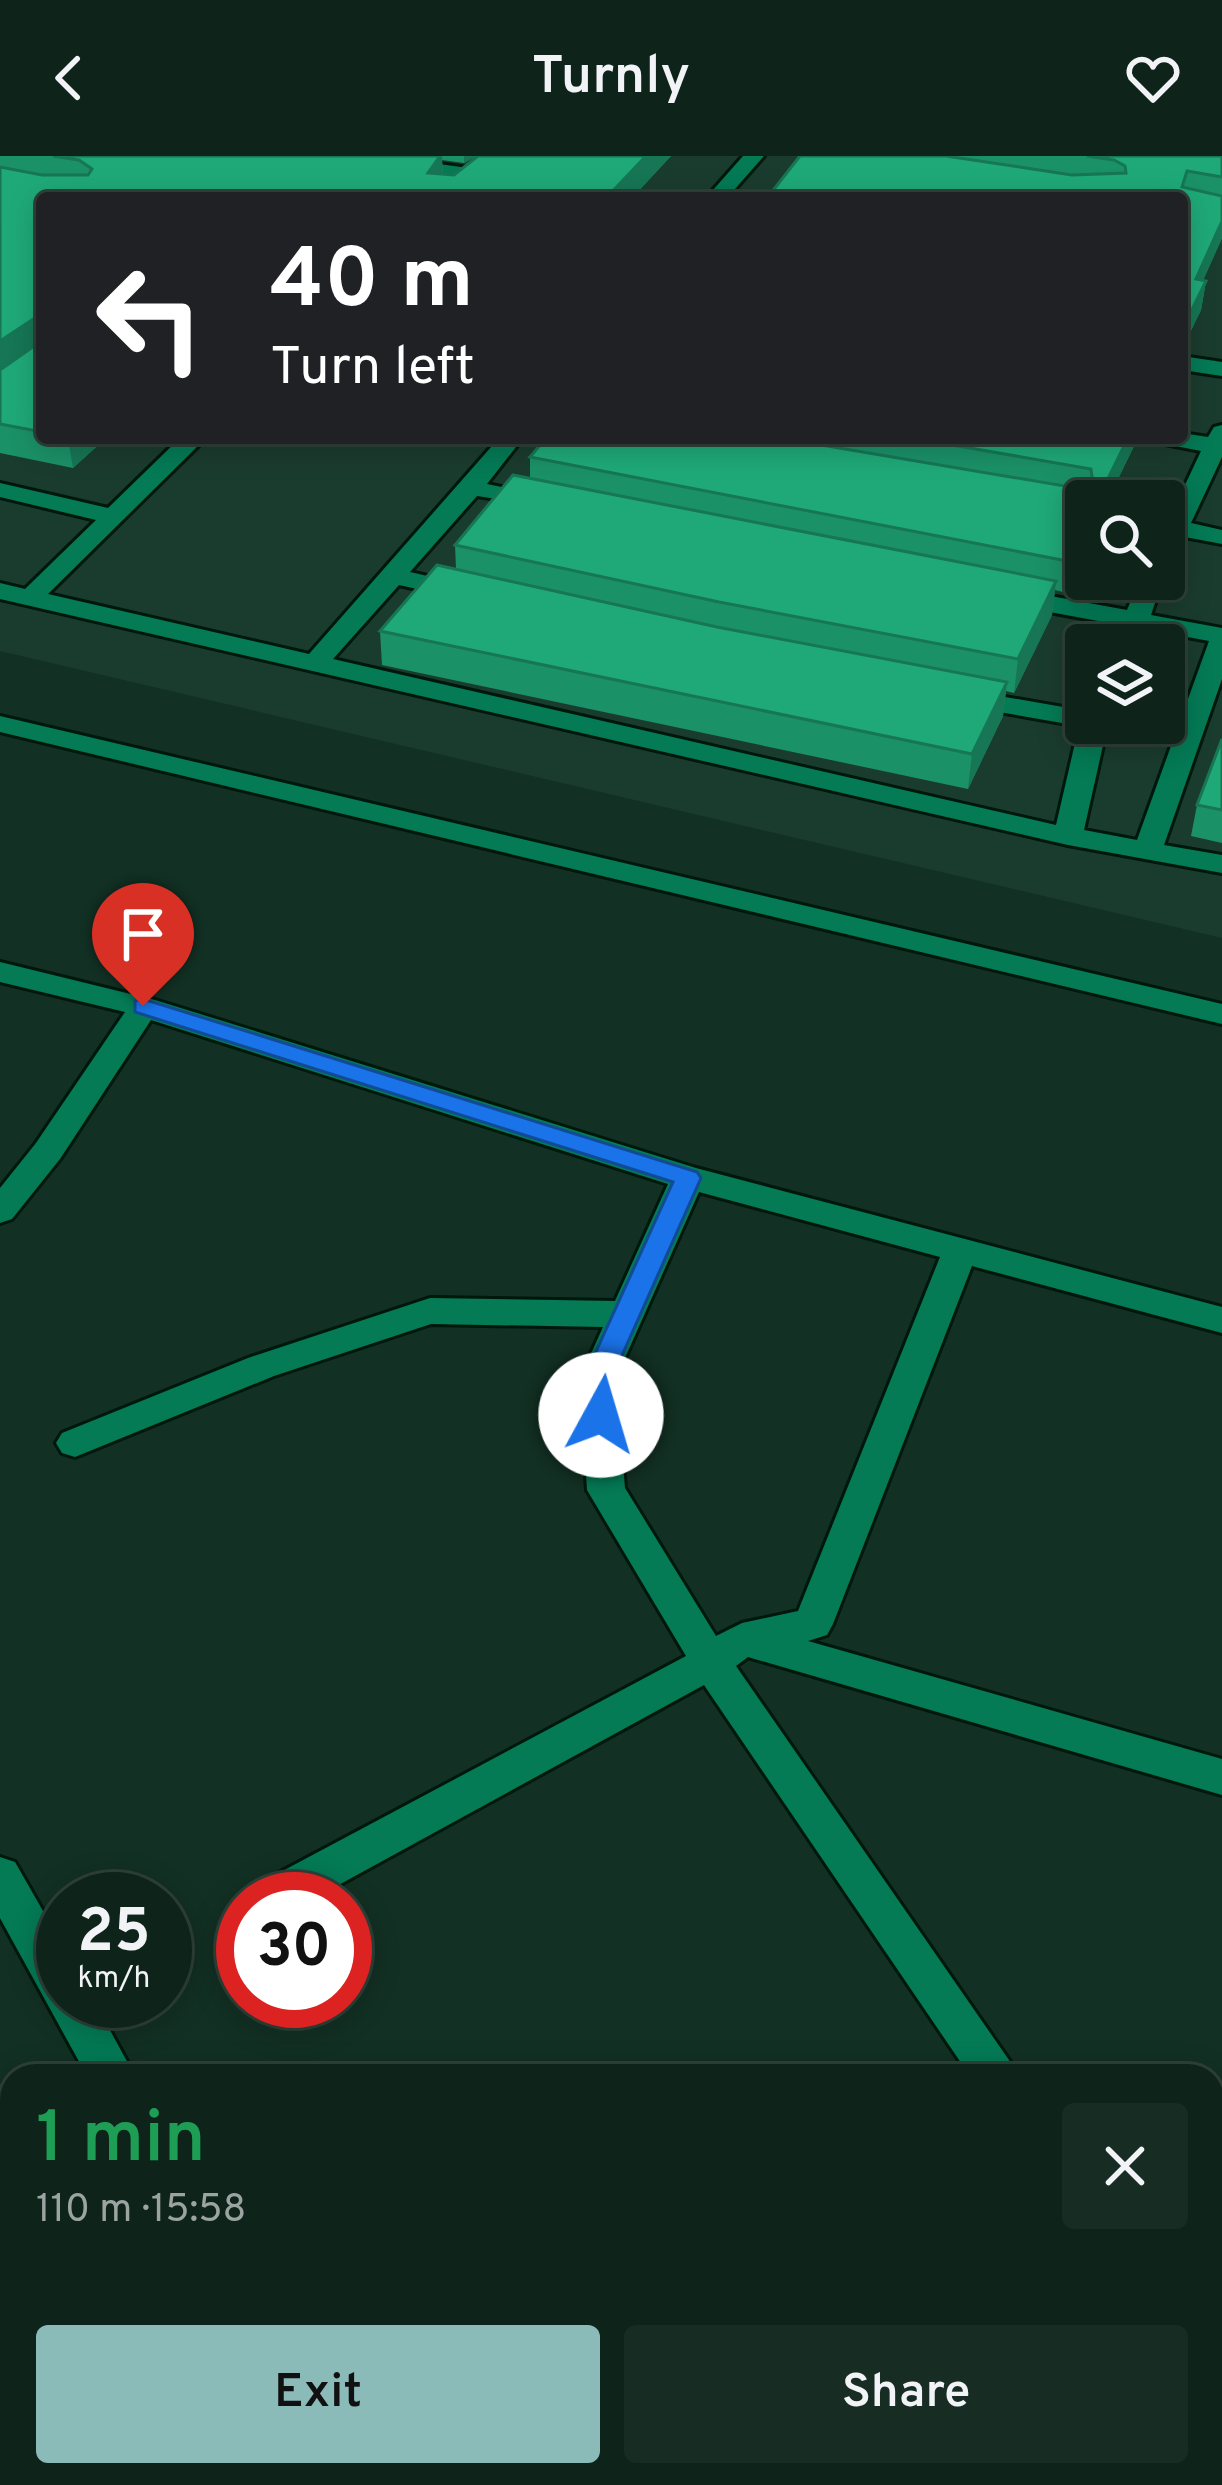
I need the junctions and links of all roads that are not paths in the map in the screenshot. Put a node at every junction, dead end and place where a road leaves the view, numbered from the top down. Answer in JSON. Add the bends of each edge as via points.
{"nodes":[{"id":1,"x":338,"y":156,"type":"edge"},
{"id":2,"x":754,"y":156,"type":"edge"},
{"id":3,"x":450,"y":192,"type":"edge"},
{"id":4,"x":721,"y":192,"type":"edge"},
{"id":5,"x":1188,"y":364,"type":"edge"},
{"id":6,"x":1222,"y":370,"type":"edge"},
{"id":7,"x":1188,"y":440,"type":"edge"},
{"id":8,"x":1219,"y":442,"type":"edge"},
{"id":9,"x":188,"y":444,"type":"edge"},
{"id":10,"x":506,"y":444,"type":"edge"},
{"id":11,"x":471,"y":488,"type":"junction"},
{"id":12,"x":0,"y":490,"type":"edge"},
{"id":13,"x":1185,"y":500,"type":"edge"},
{"id":14,"x":562,"y":506,"type":"edge"},
{"id":15,"x":112,"y":516,"type":"junction"},
{"id":16,"x":1185,"y":529,"type":"edge"},
{"id":17,"x":1222,"y":538,"type":"edge"},
{"id":18,"x":395,"y":576,"type":"junction"},
{"id":19,"x":974,"y":589,"type":"edge"},
{"id":20,"x":0,"y":591,"type":"edge"},
{"id":21,"x":487,"y":597,"type":"edge"},
{"id":22,"x":30,"y":598,"type":"junction"},
{"id":23,"x":1098,"y":624,"type":"edge"},
{"id":24,"x":1185,"y":637,"type":"edge"},
{"id":25,"x":1222,"y":639,"type":"edge"},
{"id":26,"x":317,"y":661,"type":"junction"},
{"id":27,"x":920,"y":690,"type":"edge"},
{"id":28,"x":1065,"y":716,"type":"edge"},
{"id":29,"x":0,"y":724,"type":"edge"},
{"id":30,"x":1086,"y":744,"type":"edge"},
{"id":31,"x":1068,"y":836,"type":"junction"},
{"id":32,"x":1150,"y":847,"type":"junction"},
{"id":33,"x":1222,"y":864,"type":"edge"},
{"id":34,"x":0,"y":972,"type":"edge"},
{"id":35,"x":143,"y":1006,"type":"junction"},
{"id":36,"x":1222,"y":1014,"type":"edge"},
{"id":37,"x":688,"y":1178,"type":"junction"},
{"id":38,"x":0,"y":1210,"type":"edge"},
{"id":39,"x":961,"y":1250,"type":"junction"},
{"id":40,"x":626,"y":1314,"type":"junction"},
{"id":41,"x":1222,"y":1320,"type":"edge"},
{"id":42,"x":75,"y":1443,"type":"dead end"},
{"id":43,"x":727,"y":1650,"type":"junction"},
{"id":44,"x":1222,"y":1777,"type":"edge"},
{"id":45,"x":322,"y":1872,"type":"edge"},
{"id":46,"x":0,"y":1876,"type":"edge"},
{"id":47,"x":36,"y":1941,"type":"edge"},
{"id":48,"x":85,"y":2028,"type":"edge"},
{"id":49,"x":105,"y":2064,"type":"edge"},
{"id":50,"x":989,"y":2064,"type":"edge"}],
"edges":[{"from":1,"to":3,"type":"street","via":[[476,170]]},
{"from":2,"to":4,"type":"street"},
{"from":5,"to":6,"type":"street"},
{"from":7,"to":8,"type":"street"},
{"from":8,"to":13,"type":"street"},
{"from":9,"to":15,"type":"street"},
{"from":10,"to":11,"type":"street"},
{"from":11,"to":14,"type":"street"},
{"from":11,"to":18,"type":"street"},
{"from":12,"to":15,"type":"street"},
{"from":15,"to":22,"type":"street"},
{"from":16,"to":17,"type":"street"},
{"from":18,"to":21,"type":"street"},
{"from":18,"to":26,"type":"street"},
{"from":19,"to":23,"type":"street"},
{"from":20,"to":22,"type":"street"},
{"from":22,"to":26,"type":"street"},
{"from":24,"to":25,"type":"street"},
{"from":25,"to":32,"type":"street"},
{"from":26,"to":31,"type":"street"},
{"from":27,"to":28,"type":"street"},
{"from":29,"to":36,"type":"street"},
{"from":30,"to":31,"type":"street"},
{"from":31,"to":32,"type":"street"},
{"from":32,"to":33,"type":"street"},
{"from":34,"to":35,"type":"street"},
{"from":35,"to":37,"type":"street"},
{"from":35,"to":38,"type":"street"},
{"from":37,"to":39,"type":"street"},
{"from":37,"to":40,"type":"street"},
{"from":39,"to":41,"type":"street"},
{"from":39,"to":43,"type":"street","via":[[813,1624]]},
{"from":40,"to":42,"type":"street","via":[[430,1311],[261,1367]]},
{"from":40,"to":43,"type":"street","via":[[598,1378],[606,1490]]},
{"from":43,"to":44,"type":"street"},
{"from":43,"to":45,"type":"street"},
{"from":43,"to":50,"type":"street"},
{"from":46,"to":47,"type":"street"},
{"from":48,"to":49,"type":"street"}]}
